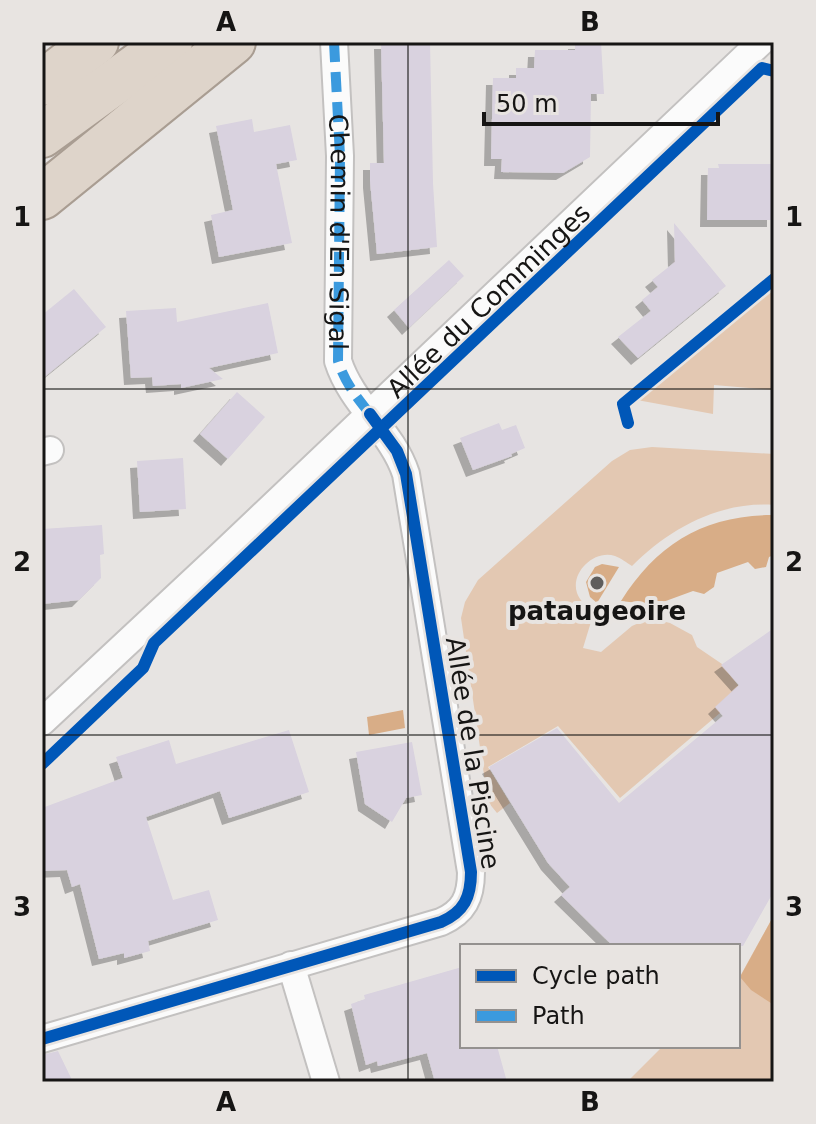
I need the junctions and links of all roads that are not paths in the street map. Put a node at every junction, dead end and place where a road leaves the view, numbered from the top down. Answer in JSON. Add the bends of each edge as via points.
{"nodes":[{"id":1,"x":96,"y":42,"type":"edge"},
{"id":2,"x":170,"y":42,"type":"edge"},
{"id":3,"x":233,"y":42,"type":"edge"},
{"id":4,"x":334,"y":42,"type":"edge"},
{"id":5,"x":761,"y":42,"type":"edge"},
{"id":6,"x":42,"y":83,"type":"edge"},
{"id":7,"x":42,"y":135,"type":"edge"},
{"id":8,"x":42,"y":197,"type":"edge"},
{"id":9,"x":376,"y":422,"type":"junction"},
{"id":10,"x":42,"y":722,"type":"edge"},
{"id":11,"x":291,"y":965,"type":"junction"},
{"id":12,"x":42,"y":1039,"type":"edge"},
{"id":13,"x":326,"y":1082,"type":"edge"}],
"edges":[{"from":1,"to":6,"type":"highway"},
{"from":2,"to":7,"type":"highway"},
{"from":3,"to":8,"type":"highway"},
{"from":4,"to":9,"type":"street","name":"Chemin d'En Sigal","via":[[340,156],[338,361],[353,394]]},
{"from":5,"to":9,"type":"street","name":"Allée du Comminges"},
{"from":9,"to":10,"type":"street","name":"Allée du Comminges"},
{"from":9,"to":11,"type":"street","name":"Allée de la Piscine","via":[[406,474],[471,872],[470,896],[441,922]]},
{"from":11,"to":12,"type":"street","name":"Allée de la Piscine"},
{"from":11,"to":13,"type":"street"}]}
